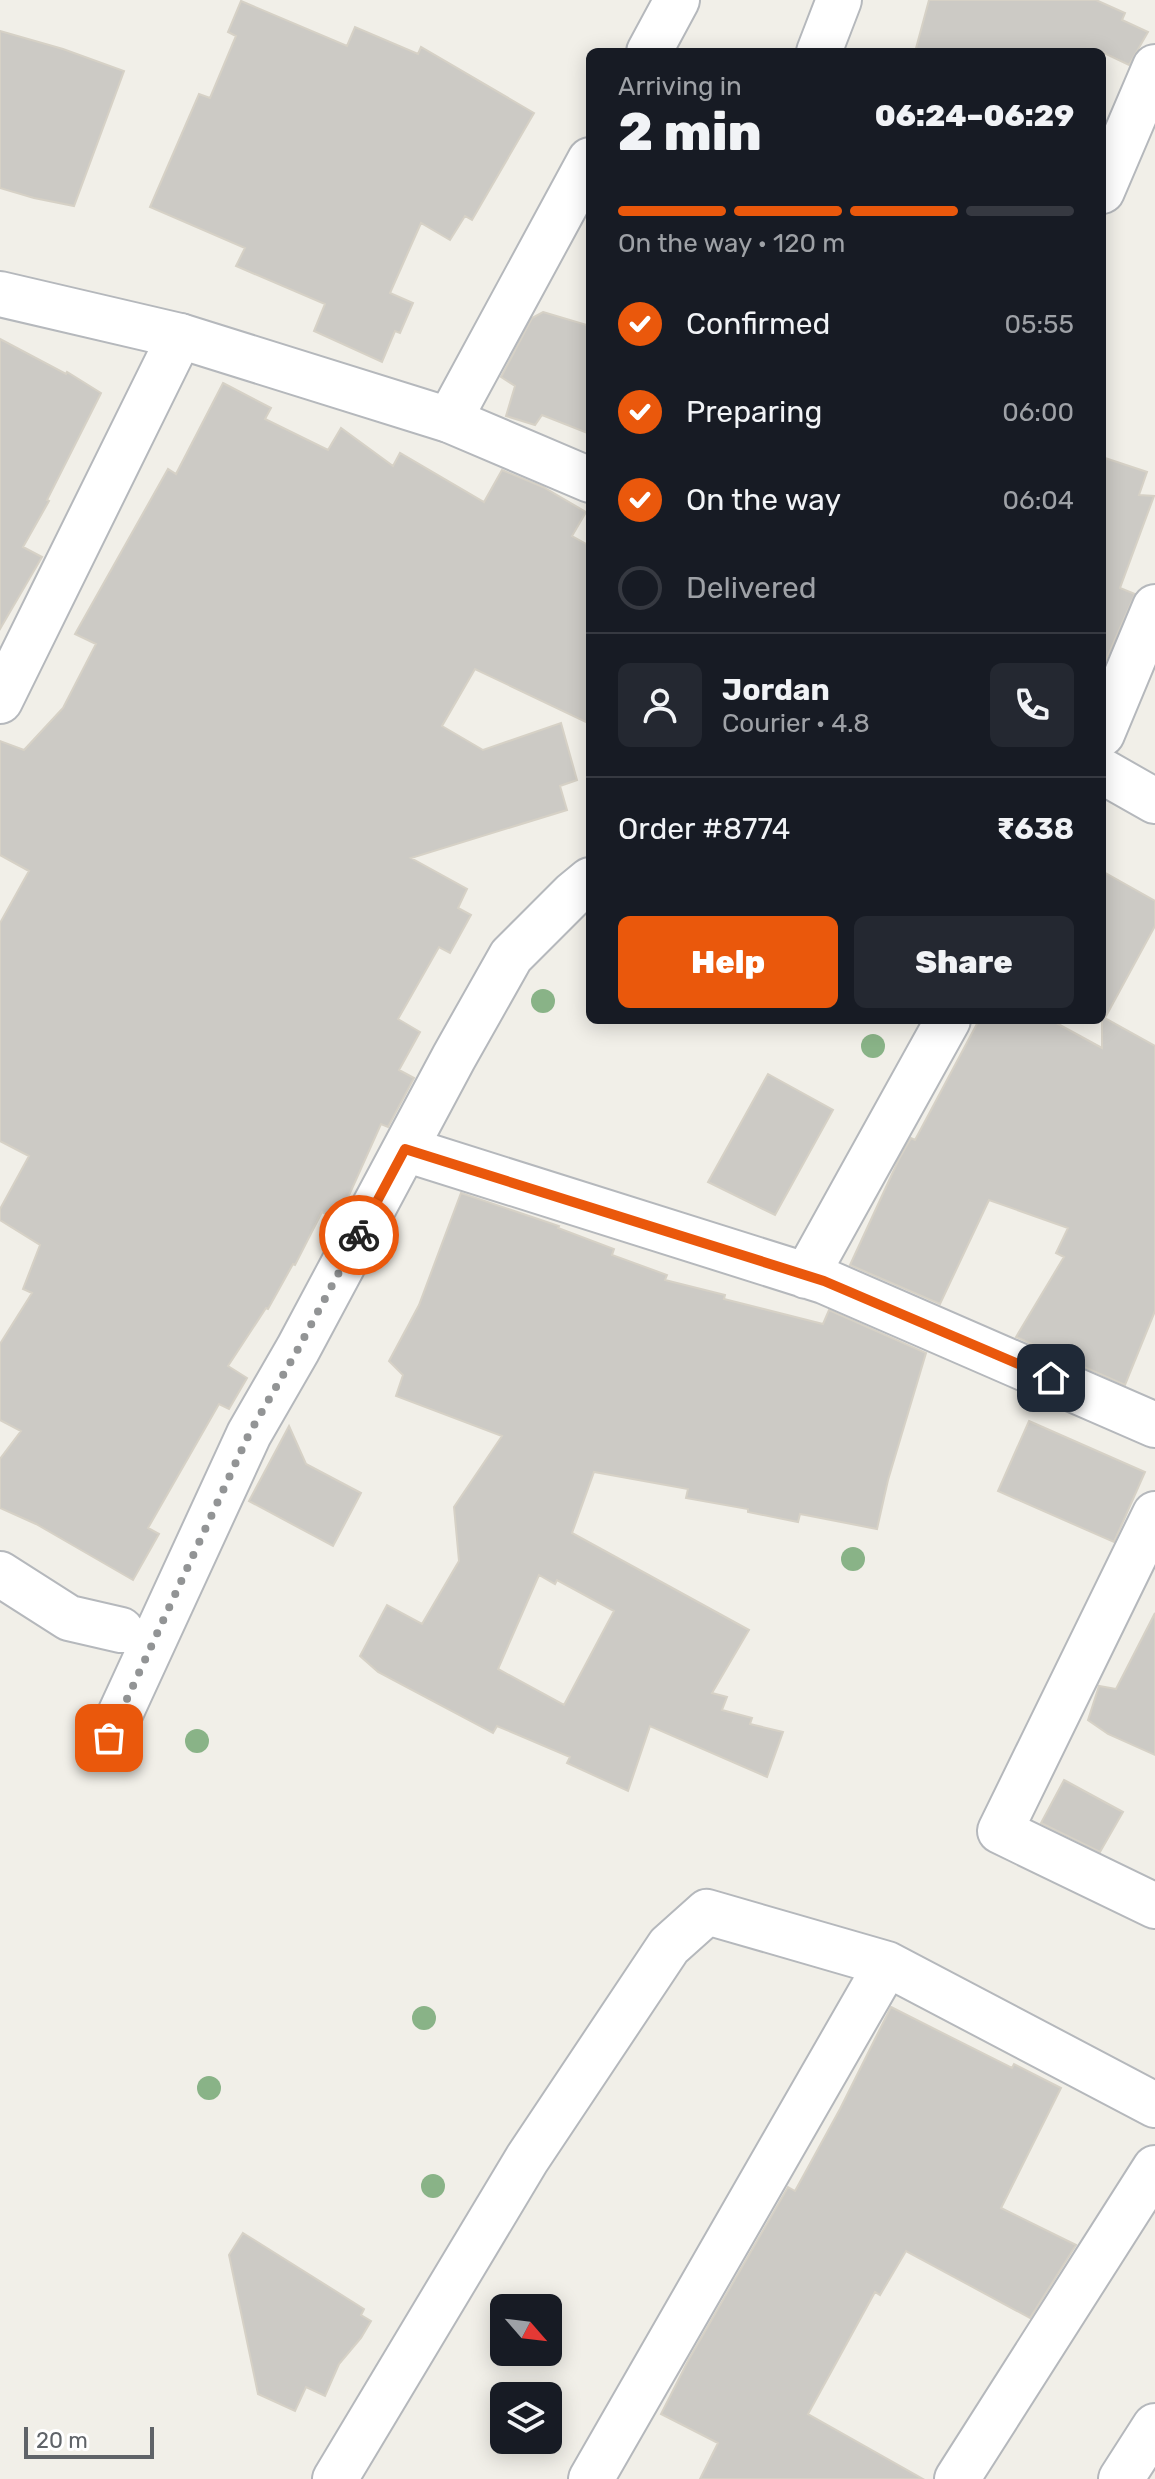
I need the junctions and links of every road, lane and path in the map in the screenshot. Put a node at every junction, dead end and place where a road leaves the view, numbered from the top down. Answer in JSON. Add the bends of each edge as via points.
{"nodes":[{"id":1,"x":677,"y":0,"type":"edge"},
{"id":2,"x":839,"y":0,"type":"edge"},
{"id":3,"x":651,"y":48,"type":"edge"},
{"id":4,"x":821,"y":48,"type":"edge"},
{"id":5,"x":1155,"y":67,"type":"edge"},
{"id":6,"x":586,"y":167,"type":"edge"},
{"id":7,"x":1106,"y":182,"type":"edge"},
{"id":8,"x":0,"y":294,"type":"edge"},
{"id":9,"x":180,"y":336,"type":"junction"},
{"id":10,"x":449,"y":420,"type":"junction"},
{"id":11,"x":586,"y":478,"type":"edge"},
{"id":12,"x":1155,"y":607,"type":"edge"},
{"id":13,"x":0,"y":701,"type":"edge"},
{"id":14,"x":1106,"y":724,"type":"edge"},
{"id":15,"x":1106,"y":773,"type":"edge"},
{"id":16,"x":1155,"y":801,"type":"edge"},
{"id":17,"x":586,"y":883,"type":"edge"},
{"id":18,"x":946,"y":1024,"type":"edge"},
{"id":19,"x":405,"y":1149,"type":"junction"},
{"id":20,"x":806,"y":1276,"type":"junction"},
{"id":21,"x":1155,"y":1425,"type":"edge"},
{"id":22,"x":1155,"y":1514,"type":"edge"},
{"id":23,"x":0,"y":1574,"type":"edge"},
{"id":24,"x":121,"y":1630,"type":"dead end"},
{"id":25,"x":109,"y":1738,"type":"dead end"},
{"id":26,"x":1155,"y":1906,"type":"edge"},
{"id":27,"x":887,"y":1964,"type":"junction"},
{"id":28,"x":1155,"y":2105,"type":"edge"},
{"id":29,"x":1155,"y":2168,"type":"edge"},
{"id":30,"x":1155,"y":2426,"type":"edge"},
{"id":31,"x":335,"y":2479,"type":"edge"},
{"id":32,"x":591,"y":2479,"type":"edge"},
{"id":33,"x":957,"y":2479,"type":"edge"},
{"id":34,"x":1121,"y":2479,"type":"edge"}],
"edges":[{"from":1,"to":3,"type":"street"},
{"from":2,"to":4,"type":"street"},
{"from":5,"to":7,"type":"street"},
{"from":6,"to":10,"type":"street"},
{"from":8,"to":9,"type":"street"},
{"from":9,"to":10,"type":"street"},
{"from":9,"to":13,"type":"street"},
{"from":10,"to":11,"type":"street"},
{"from":12,"to":14,"type":"street"},
{"from":15,"to":16,"type":"street"},
{"from":17,"to":19,"type":"street","via":[[511,956]]},
{"from":18,"to":20,"type":"street"},
{"from":19,"to":20,"type":"street"},
{"from":19,"to":25,"type":"street","via":[[249,1434]]},
{"from":20,"to":21,"type":"street"},
{"from":22,"to":26,"type":"street","via":[[1000,1831]]},
{"from":23,"to":24,"type":"street","via":[[69,1618]]},
{"from":27,"to":28,"type":"street"},
{"from":27,"to":31,"type":"street","via":[[707,1912],[669,1946],[527,2159]]},
{"from":27,"to":32,"type":"street"},
{"from":29,"to":33,"type":"street"},
{"from":30,"to":34,"type":"street"}]}
